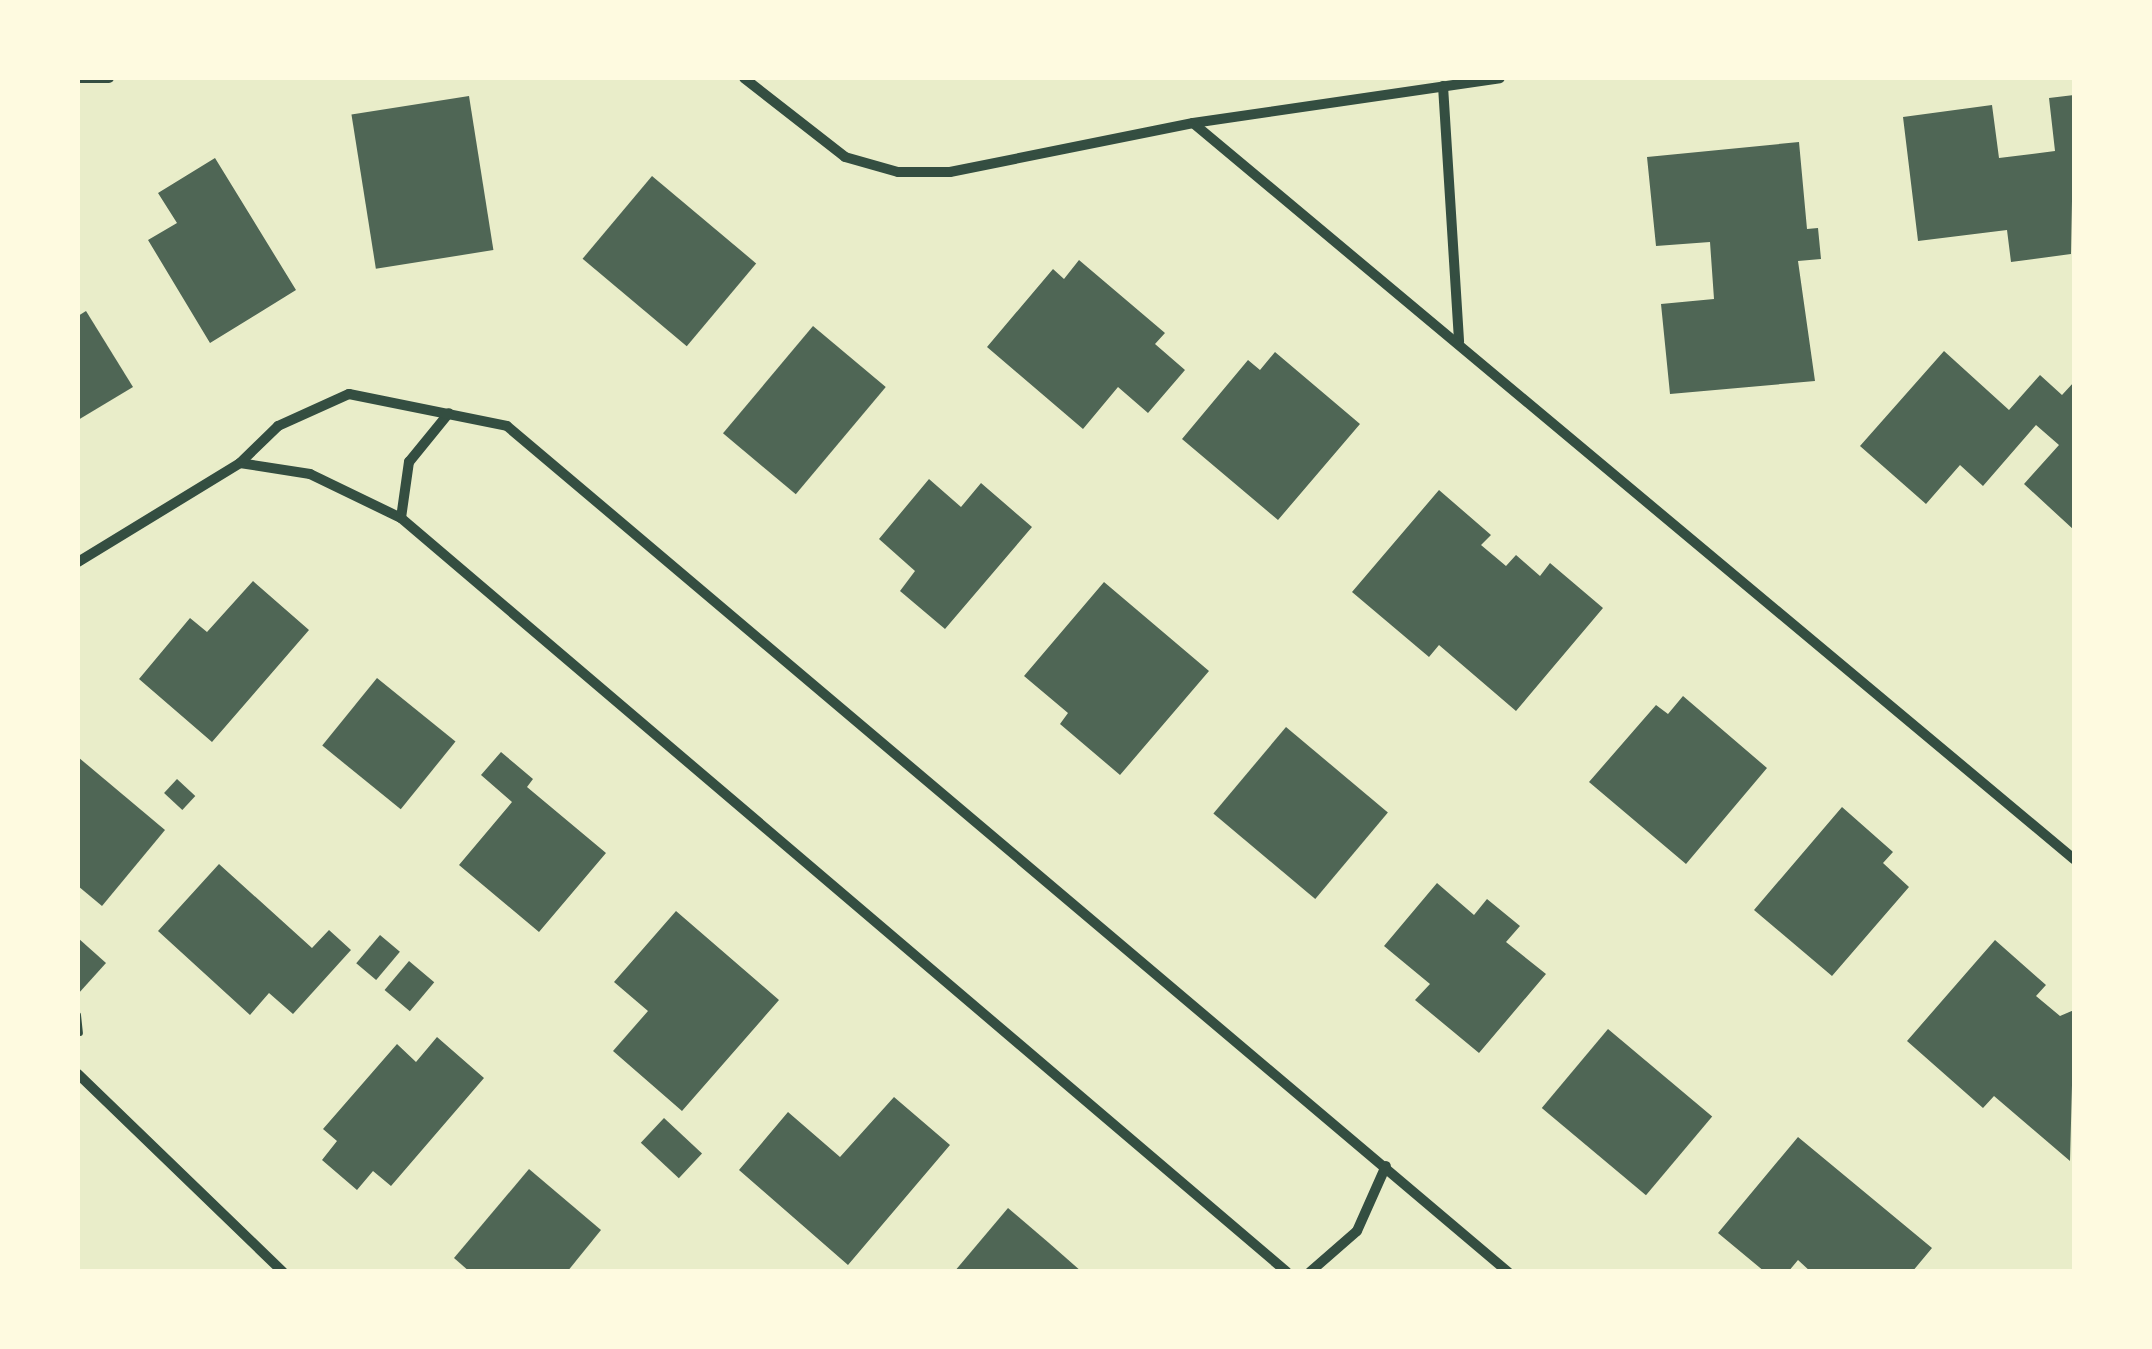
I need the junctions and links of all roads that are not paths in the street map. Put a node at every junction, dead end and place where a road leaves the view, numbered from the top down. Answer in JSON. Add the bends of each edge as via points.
{"nodes":[{"id":1,"x":78,"y":78,"type":"edge"},
{"id":2,"x":109,"y":78,"type":"edge"},
{"id":3,"x":744,"y":78,"type":"edge"},
{"id":4,"x":1500,"y":78,"type":"edge"},
{"id":5,"x":1442,"y":86,"type":"junction"},
{"id":6,"x":1193,"y":123,"type":"junction"},
{"id":7,"x":1459,"y":341,"type":"junction"},
{"id":8,"x":449,"y":413,"type":"junction"},
{"id":9,"x":240,"y":463,"type":"junction"},
{"id":10,"x":401,"y":518,"type":"junction"},
{"id":11,"x":78,"y":562,"type":"edge"},
{"id":12,"x":2074,"y":860,"type":"edge"},
{"id":13,"x":78,"y":1074,"type":"edge"},
{"id":14,"x":1386,"y":1166,"type":"junction"},
{"id":15,"x":283,"y":1272,"type":"edge"},
{"id":16,"x":1287,"y":1272,"type":"edge"},
{"id":17,"x":1310,"y":1272,"type":"edge"},
{"id":18,"x":1508,"y":1272,"type":"edge"}],
"edges":[{"from":1,"to":2,"type":"street"},
{"from":3,"to":6,"type":"street","via":[[845,157],[898,172],[950,172]]},
{"from":4,"to":5,"type":"street"},
{"from":5,"to":6,"type":"street"},
{"from":5,"to":7,"type":"street"},
{"from":6,"to":7,"type":"street"},
{"from":7,"to":12,"type":"street"},
{"from":8,"to":9,"type":"street","via":[[349,394],[278,426]]},
{"from":8,"to":10,"type":"street","via":[[409,462]]},
{"from":8,"to":14,"type":"street","via":[[508,426]]},
{"from":9,"to":10,"type":"street","via":[[310,474]]},
{"from":9,"to":11,"type":"street"},
{"from":10,"to":16,"type":"street"},
{"from":13,"to":15,"type":"street"},
{"from":14,"to":17,"type":"street","via":[[1357,1231]]},
{"from":14,"to":18,"type":"street"}]}
